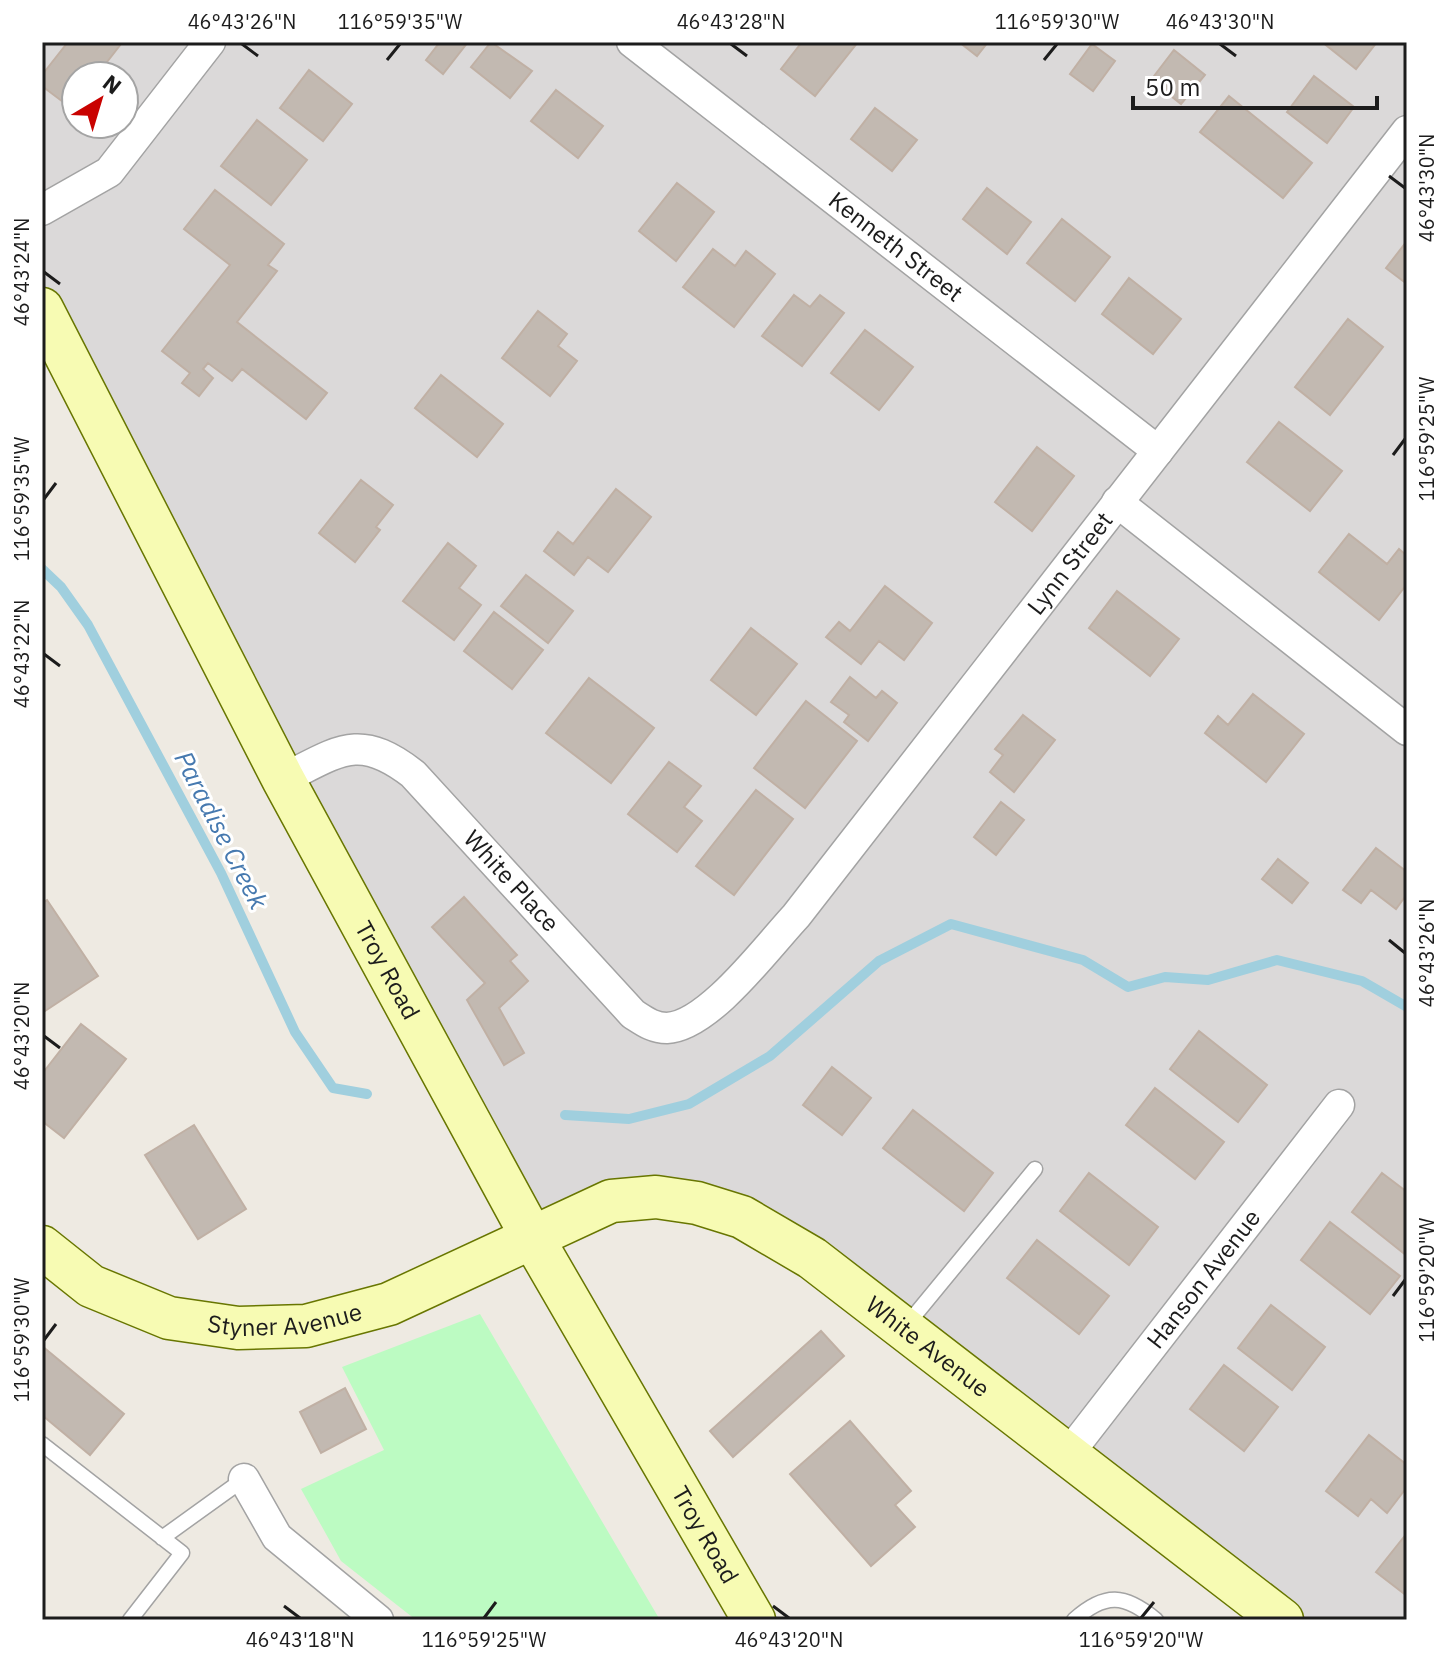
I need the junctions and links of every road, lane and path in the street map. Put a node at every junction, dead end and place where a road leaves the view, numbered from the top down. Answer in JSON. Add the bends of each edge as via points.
{"nodes":[{"id":1,"x":210,"y":42,"type":"edge"},
{"id":2,"x":632,"y":42,"type":"edge"},
{"id":3,"x":1406,"y":133,"type":"edge"},
{"id":4,"x":42,"y":210,"type":"edge"},
{"id":5,"x":42,"y":309,"type":"edge"},
{"id":6,"x":1158,"y":451,"type":"junction"},
{"id":7,"x":1117,"y":502,"type":"junction"},
{"id":8,"x":1407,"y":730,"type":"edge"},
{"id":9,"x":283,"y":779,"type":"junction"},
{"id":10,"x":727,"y":990,"type":"joint"},
{"id":11,"x":1339,"y":1105,"type":"dead end"},
{"id":12,"x":1035,"y":1169,"type":"dead end"},
{"id":13,"x":532,"y":1237,"type":"junction"},
{"id":14,"x":42,"y":1247,"type":"edge"},
{"id":15,"x":905,"y":1327,"type":"junction"},
{"id":16,"x":42,"y":1444,"type":"edge"},
{"id":17,"x":1069,"y":1453,"type":"junction"},
{"id":18,"x":244,"y":1479,"type":"joint"},
{"id":19,"x":162,"y":1538,"type":"junction"},
{"id":20,"x":130,"y":1620,"type":"edge"},
{"id":21,"x":378,"y":1620,"type":"edge"},
{"id":22,"x":754,"y":1620,"type":"edge"},
{"id":23,"x":1074,"y":1620,"type":"edge"},
{"id":24,"x":1156,"y":1620,"type":"edge"},
{"id":25,"x":1282,"y":1620,"type":"edge"}],
"edges":[{"from":1,"to":4,"type":"street","via":[[109,172]]},
{"from":2,"to":6,"type":"street","name":"Kenneth Street"},
{"from":3,"to":6,"type":"street","name":"Lynn Street"},
{"from":5,"to":9,"type":"main road","name":"Troy Road"},
{"from":6,"to":7,"type":"street","name":"Lynn Street"},
{"from":7,"to":8,"type":"street"},
{"from":7,"to":10,"type":"street","name":"Lynn Street","via":[[796,916]]},
{"from":9,"to":10,"type":"street","name":"White Place","via":[[331,755],[362,747],[380,751],[413,774],[633,1014],[666,1028],[684,1024],[702,1015]]},
{"from":9,"to":13,"type":"main road","name":"Troy Road"},
{"from":11,"to":17,"type":"street","name":"Hanson Avenue"},
{"from":12,"to":15,"type":"lane"},
{"from":13,"to":14,"type":"main road","name":"Styner Avenue","via":[[389,1304],[306,1326],[238,1328],[169,1318],[117,1297],[91,1286]]},
{"from":13,"to":15,"type":"main road","name":"White Avenue","via":[[611,1201],[656,1197],[697,1203],[776,1234]]},
{"from":13,"to":22,"type":"main road","name":"Troy Road"},
{"from":15,"to":17,"type":"main road","name":"White Avenue"},
{"from":16,"to":19,"type":"lane"},
{"from":17,"to":25,"type":"main road","name":"White Avenue"},
{"from":18,"to":19,"type":"lane"},
{"from":18,"to":21,"type":"street","via":[[277,1537]]},
{"from":19,"to":20,"type":"lane","via":[[182,1553]]},
{"from":23,"to":24,"type":"lane","via":[[1089,1606],[1113,1598],[1138,1606]]}]}
